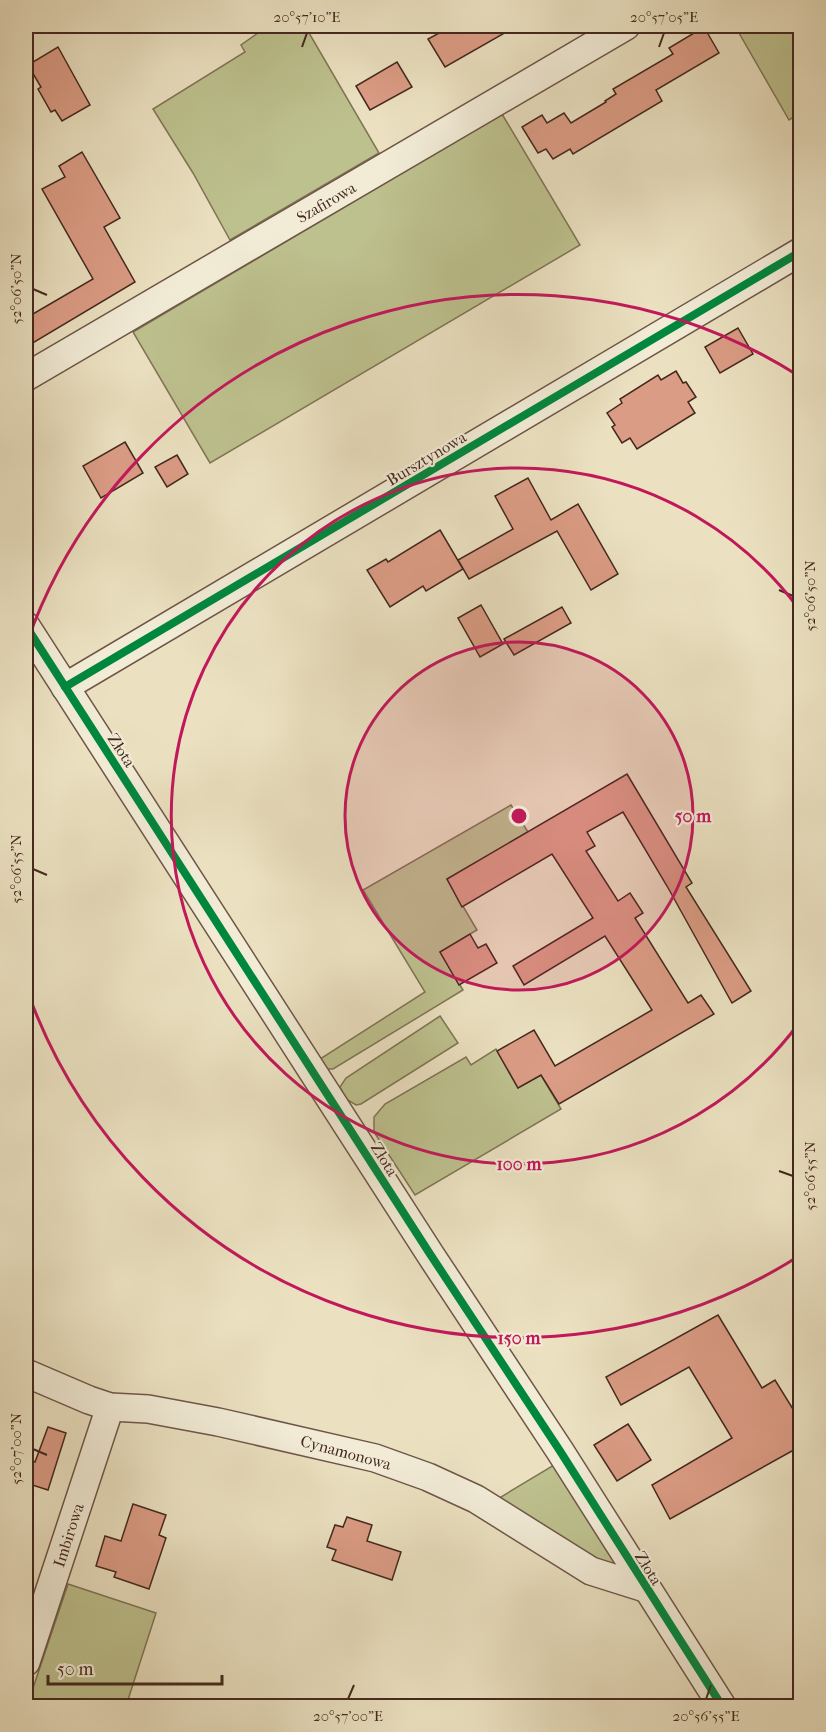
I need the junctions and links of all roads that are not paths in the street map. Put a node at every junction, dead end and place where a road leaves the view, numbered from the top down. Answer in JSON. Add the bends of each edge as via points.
{"nodes":[{"id":1,"x":626,"y":26,"type":"edge"},
{"id":2,"x":801,"y":252,"type":"edge"},
{"id":3,"x":26,"y":377,"type":"edge"},
{"id":4,"x":26,"y":626,"type":"edge"},
{"id":5,"x":65,"y":687,"type":"junction"},
{"id":6,"x":26,"y":1372,"type":"edge"},
{"id":7,"x":111,"y":1407,"type":"junction"},
{"id":8,"x":645,"y":1588,"type":"junction"},
{"id":9,"x":26,"y":1662,"type":"edge"},
{"id":10,"x":722,"y":1707,"type":"edge"}],
"edges":[{"from":1,"to":3,"type":"street","name":"Szafirowa"},
{"from":2,"to":5,"type":"street","name":"Bursztynowa"},
{"from":4,"to":5,"type":"street","name":"Złota"},
{"from":5,"to":8,"type":"street","name":"Złota"},
{"from":6,"to":7,"type":"street","name":"Cynamonowa"},
{"from":7,"to":8,"type":"street","name":"Cynamonowa","via":[[148,1409],[218,1422],[375,1458],[476,1499],[591,1571]]},
{"from":7,"to":9,"type":"street","name":"Imbirowa"},
{"from":8,"to":10,"type":"street","name":"Złota"}]}
